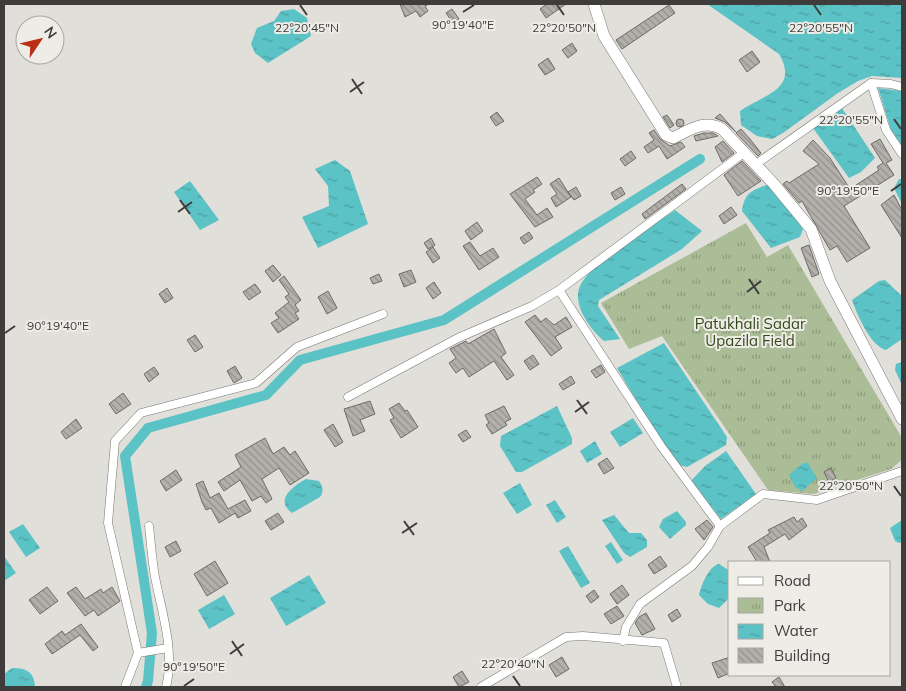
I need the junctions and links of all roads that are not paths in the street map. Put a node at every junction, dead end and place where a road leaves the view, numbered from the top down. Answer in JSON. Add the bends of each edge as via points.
{"nodes":[{"id":1,"x":594,"y":4,"type":"edge"},
{"id":2,"x":871,"y":83,"type":"junction"},
{"id":3,"x":902,"y":87,"type":"edge"},
{"id":4,"x":745,"y":152,"type":"junction"},
{"id":5,"x":902,"y":154,"type":"edge"},
{"id":6,"x":756,"y":164,"type":"junction"},
{"id":7,"x":559,"y":290,"type":"junction"},
{"id":8,"x":384,"y":314,"type":"dead end"},
{"id":9,"x":348,"y":397,"type":"dead end"},
{"id":10,"x":902,"y":419,"type":"edge"},
{"id":11,"x":902,"y":471,"type":"edge"},
{"id":12,"x":149,"y":526,"type":"dead end"},
{"id":13,"x":720,"y":526,"type":"junction"},
{"id":14,"x":623,"y":641,"type":"junction"},
{"id":15,"x":168,"y":648,"type":"junction"},
{"id":16,"x":138,"y":653,"type":"junction"},
{"id":17,"x":125,"y":687,"type":"edge"},
{"id":18,"x":166,"y":687,"type":"edge"},
{"id":19,"x":481,"y":687,"type":"edge"},
{"id":20,"x":677,"y":687,"type":"edge"}],
"edges":[{"from":1,"to":4,"type":"street","via":[[604,36],[666,135],[673,138],[703,124],[714,124]]},
{"from":2,"to":3,"type":"street"},
{"from":2,"to":5,"type":"street","via":[[886,130]]},
{"from":2,"to":6,"type":"street"},
{"from":4,"to":6,"type":"street"},
{"from":4,"to":7,"type":"street"},
{"from":6,"to":10,"type":"street","via":[[811,229],[830,282]]},
{"from":7,"to":9,"type":"street","via":[[532,306],[458,338]]},
{"from":7,"to":13,"type":"street","via":[[661,446]]},
{"from":8,"to":16,"type":"street","via":[[298,347],[256,383],[141,413],[114,441],[108,523]]},
{"from":11,"to":13,"type":"street","via":[[817,500],[763,494]]},
{"from":12,"to":15,"type":"street"},
{"from":13,"to":14,"type":"street","via":[[692,566],[637,608],[626,627]]},
{"from":14,"to":19,"type":"street","via":[[566,637]]},
{"from":14,"to":20,"type":"street","via":[[664,643]]},
{"from":15,"to":16,"type":"street"},
{"from":15,"to":18,"type":"street","via":[[170,667]]},
{"from":16,"to":17,"type":"street"}]}
